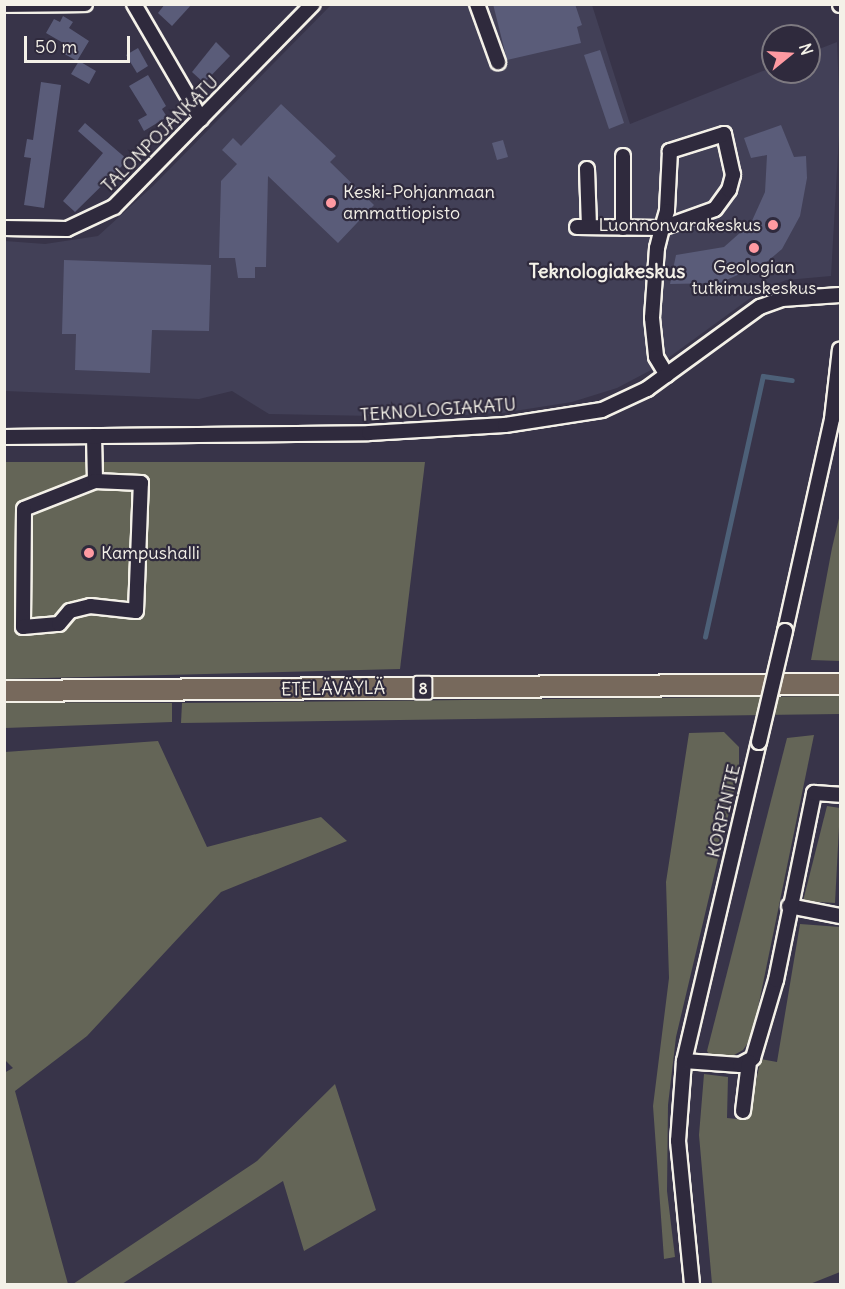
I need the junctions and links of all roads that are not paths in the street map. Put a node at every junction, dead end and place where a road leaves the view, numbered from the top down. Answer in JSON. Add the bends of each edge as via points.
{"nodes":[{"id":1,"x":85,"y":4,"type":"edge"},
{"id":2,"x":134,"y":4,"type":"edge"},
{"id":3,"x":313,"y":4,"type":"edge"},
{"id":4,"x":477,"y":4,"type":"edge"},
{"id":5,"x":4,"y":5,"type":"edge"},
{"id":6,"x":498,"y":62,"type":"dead end"},
{"id":7,"x":201,"y":119,"type":"junction"},
{"id":8,"x":623,"y":156,"type":"dead end"},
{"id":9,"x":587,"y":169,"type":"dead end"},
{"id":10,"x":4,"y":228,"type":"edge"},
{"id":11,"x":623,"y":228,"type":"junction"},
{"id":12,"x":662,"y":228,"type":"junction"},
{"id":13,"x":840,"y":295,"type":"edge"},
{"id":14,"x":840,"y":349,"type":"edge"},
{"id":15,"x":667,"y":375,"type":"junction"},
{"id":16,"x":94,"y":436,"type":"junction"},
{"id":17,"x":4,"y":437,"type":"edge"},
{"id":18,"x":95,"y":481,"type":"junction"},
{"id":19,"x":840,"y":684,"type":"edge"},
{"id":20,"x":4,"y":691,"type":"edge"},
{"id":21,"x":840,"y":795,"type":"edge"},
{"id":22,"x":789,"y":906,"type":"junction"},
{"id":23,"x":840,"y":916,"type":"edge"},
{"id":24,"x":684,"y":1061,"type":"junction"},
{"id":25,"x":749,"y":1062,"type":"junction"},
{"id":26,"x":743,"y":1111,"type":"dead end"},
{"id":27,"x":692,"y":1284,"type":"edge"}],
"edges":[{"from":1,"to":5,"type":"street"},
{"from":2,"to":7,"type":"street"},
{"from":3,"to":7,"type":"street","name":"TALONPOJANKATU"},
{"from":4,"to":6,"type":"street"},
{"from":7,"to":10,"type":"street","name":"TALONPOJANKATU","via":[[138,185],[96,218],[67,229]]},
{"from":8,"to":11,"type":"street"},
{"from":9,"to":11,"type":"street","via":[[583,227]]},
{"from":11,"to":12,"type":"street"},
{"from":12,"to":12,"type":"street","via":[[670,151],[724,134],[734,163],[724,198],[711,212]]},
{"from":12,"to":15,"type":"street","via":[[652,339]]},
{"from":13,"to":15,"type":"street","name":"TEKNOLOGIAKATU","via":[[782,299],[760,307]]},
{"from":14,"to":24,"type":"street","name":"KORPINTIE","bridge":true,"via":[[832,419]]},
{"from":15,"to":16,"type":"street","name":"TEKNOLOGIAKATU","via":[[622,403],[505,425],[369,433]]},
{"from":16,"to":17,"type":"street","name":"TEKNOLOGIAKATU"},
{"from":16,"to":18,"type":"street"},
{"from":18,"to":18,"type":"street","via":[[24,509],[23,627],[59,624],[70,611],[90,606],[136,611],[141,483]]},
{"from":19,"to":20,"type":"highway","name":"ETELÄVÄYLÄ","number":"8"},
{"from":21,"to":22,"type":"street","via":[[814,793]]},
{"from":22,"to":23,"type":"street"},
{"from":22,"to":25,"type":"street","via":[[776,980]]},
{"from":24,"to":25,"type":"street"},
{"from":24,"to":27,"type":"street","name":"KORPINTIE","via":[[678,1142]]},
{"from":25,"to":26,"type":"street"}]}
